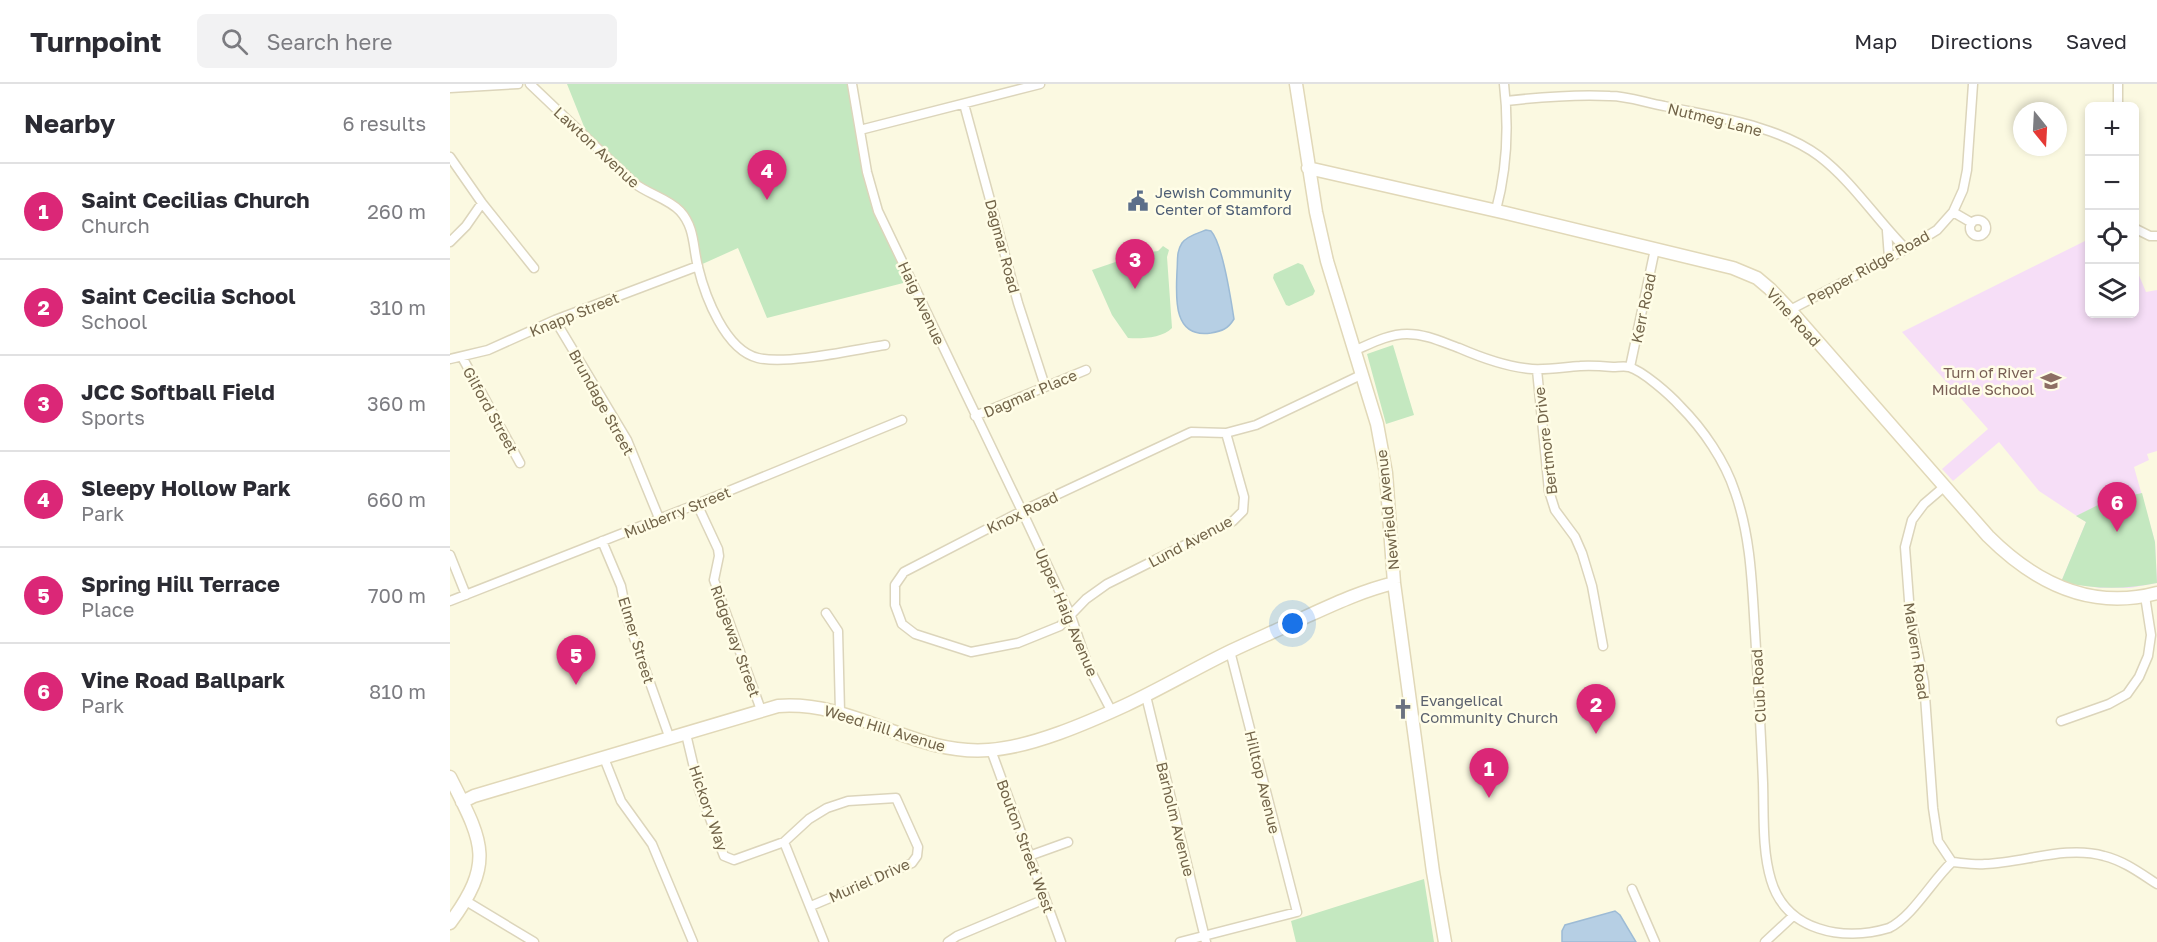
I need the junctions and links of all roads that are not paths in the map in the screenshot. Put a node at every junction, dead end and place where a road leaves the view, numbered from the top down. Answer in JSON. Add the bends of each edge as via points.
{"nodes":[{"id":1,"x":518,"y":84,"type":"edge"},
{"id":2,"x":530,"y":84,"type":"edge"},
{"id":3,"x":852,"y":84,"type":"edge"},
{"id":4,"x":1040,"y":84,"type":"edge"},
{"id":5,"x":1296,"y":84,"type":"edge"},
{"id":6,"x":1504,"y":84,"type":"edge"},
{"id":7,"x":1973,"y":84,"type":"edge"},
{"id":8,"x":2118,"y":84,"type":"edge"},
{"id":9,"x":460,"y":85,"type":"edge"},
{"id":10,"x":450,"y":88,"type":"edge"},
{"id":11,"x":1506,"y":101,"type":"junction"},
{"id":12,"x":2118,"y":102,"type":"edge"},
{"id":13,"x":964,"y":104,"type":"junction"},
{"id":14,"x":860,"y":130,"type":"junction"},
{"id":15,"x":450,"y":157,"type":"edge"},
{"id":16,"x":1308,"y":168,"type":"junction"},
{"id":17,"x":482,"y":203,"type":"junction"},
{"id":18,"x":1496,"y":210,"type":"junction"},
{"id":19,"x":1953,"y":212,"type":"junction"},
{"id":20,"x":1972,"y":223,"type":"dead end"},
{"id":21,"x":2139,"y":230,"type":"edge"},
{"id":22,"x":1887,"y":231,"type":"junction"},
{"id":23,"x":2157,"y":236,"type":"edge"},
{"id":24,"x":450,"y":242,"type":"edge"},
{"id":25,"x":1655,"y":249,"type":"junction"},
{"id":26,"x":1906,"y":249,"type":"junction"},
{"id":27,"x":1890,"y":258,"type":"junction"},
{"id":28,"x":698,"y":266,"type":"junction"},
{"id":29,"x":534,"y":268,"type":"dead end"},
{"id":30,"x":1790,"y":310,"type":"junction"},
{"id":31,"x":555,"y":320,"type":"junction"},
{"id":32,"x":885,"y":345,"type":"dead end"},
{"id":33,"x":1356,"y":350,"type":"junction"},
{"id":34,"x":462,"y":357,"type":"junction"},
{"id":35,"x":450,"y":359,"type":"edge"},
{"id":36,"x":1630,"y":367,"type":"junction"},
{"id":37,"x":1537,"y":369,"type":"junction"},
{"id":38,"x":1086,"y":370,"type":"dead end"},
{"id":39,"x":1363,"y":374,"type":"junction"},
{"id":40,"x":1045,"y":386,"type":"junction"},
{"id":41,"x":975,"y":416,"type":"junction"},
{"id":42,"x":902,"y":420,"type":"dead end"},
{"id":43,"x":1226,"y":433,"type":"junction"},
{"id":44,"x":520,"y":463,"type":"dead end"},
{"id":45,"x":1945,"y":486,"type":"junction"},
{"id":46,"x":697,"y":504,"type":"junction"},
{"id":47,"x":1022,"y":511,"type":"junction"},
{"id":48,"x":659,"y":518,"type":"junction"},
{"id":49,"x":602,"y":542,"type":"junction"},
{"id":50,"x":450,"y":555,"type":"edge"},
{"id":51,"x":1394,"y":583,"type":"junction"},
{"id":52,"x":466,"y":595,"type":"junction"},
{"id":53,"x":2151,"y":595,"type":"edge"},
{"id":54,"x":450,"y":601,"type":"edge"},
{"id":55,"x":826,"y":613,"type":"dead end"},
{"id":56,"x":1071,"y":616,"type":"junction"},
{"id":57,"x":1603,"y":646,"type":"dead end"},
{"id":58,"x":1230,"y":651,"type":"junction"},
{"id":59,"x":1146,"y":696,"type":"junction"},
{"id":60,"x":761,"y":710,"type":"junction"},
{"id":61,"x":1112,"y":711,"type":"junction"},
{"id":62,"x":840,"y":712,"type":"junction"},
{"id":63,"x":2061,"y":721,"type":"dead end"},
{"id":64,"x":686,"y":734,"type":"junction"},
{"id":65,"x":670,"y":739,"type":"junction"},
{"id":66,"x":991,"y":750,"type":"junction"},
{"id":67,"x":604,"y":758,"type":"junction"},
{"id":68,"x":450,"y":777,"type":"edge"},
{"id":69,"x":462,"y":802,"type":"junction"},
{"id":70,"x":784,"y":842,"type":"junction"},
{"id":71,"x":1068,"y":842,"type":"dead end"},
{"id":72,"x":1029,"y":856,"type":"junction"},
{"id":73,"x":1952,"y":862,"type":"junction"},
{"id":74,"x":2157,"y":884,"type":"edge"},
{"id":75,"x":1632,"y":889,"type":"dead end"},
{"id":76,"x":1045,"y":899,"type":"junction"},
{"id":77,"x":466,"y":902,"type":"junction"},
{"id":78,"x":811,"y":906,"type":"junction"},
{"id":79,"x":1794,"y":916,"type":"junction"},
{"id":80,"x":450,"y":923,"type":"edge"},
{"id":81,"x":1205,"y":939,"type":"edge"},
{"id":82,"x":534,"y":942,"type":"edge"},
{"id":83,"x":693,"y":942,"type":"edge"},
{"id":84,"x":824,"y":942,"type":"edge"},
{"id":85,"x":948,"y":942,"type":"edge"},
{"id":86,"x":1061,"y":942,"type":"edge"},
{"id":87,"x":1180,"y":942,"type":"edge"},
{"id":88,"x":1445,"y":942,"type":"edge"},
{"id":89,"x":1655,"y":942,"type":"edge"},
{"id":90,"x":1765,"y":942,"type":"edge"}],
"edges":[{"from":1,"to":9,"type":"street"},
{"from":2,"to":28,"type":"street","name":"Lawton Avenue","via":[[634,183],[680,211],[694,241]]},
{"from":3,"to":14,"type":"street","name":"Haig Avenue"},
{"from":4,"to":13,"type":"street"},
{"from":5,"to":16,"type":"main road","name":"Newfield Avenue"},
{"from":6,"to":11,"type":"street"},
{"from":7,"to":19,"type":"street","name":"Pepper Ridge Road","via":[[1967,170]]},
{"from":8,"to":12,"type":"street"},
{"from":9,"to":10,"type":"street"},
{"from":11,"to":18,"type":"street","via":[[1505,170]]},
{"from":11,"to":22,"type":"street","name":"Nutmeg Lane","via":[[1613,96],[1730,120],[1789,138],[1841,176]]},
{"from":13,"to":14,"type":"street"},
{"from":13,"to":40,"type":"street","name":"Dagmar Road","via":[[1018,303]]},
{"from":14,"to":41,"type":"street","name":"Haig Avenue","via":[[878,211]]},
{"from":15,"to":17,"type":"street"},
{"from":16,"to":18,"type":"main road","name":"Vine Road"},
{"from":16,"to":33,"type":"main road","name":"Newfield Avenue","via":[[1328,261]]},
{"from":17,"to":24,"type":"street"},
{"from":17,"to":29,"type":"street"},
{"from":18,"to":25,"type":"main road","name":"Vine Road"},
{"from":19,"to":20,"type":"street"},
{"from":19,"to":26,"type":"street","name":"Pepper Ridge Road","via":[[1937,230]]},
{"from":21,"to":23,"type":"street"},
{"from":22,"to":26,"type":"street","name":"Nutmeg Lane"},
{"from":22,"to":27,"type":"street"},
{"from":25,"to":30,"type":"main road","name":"Vine Road","via":[[1745,272],[1770,289]]},
{"from":25,"to":36,"type":"street","name":"Kerr Road"},
{"from":26,"to":27,"type":"street","name":"Pepper Ridge Road"},
{"from":27,"to":30,"type":"street","name":"Pepper Ridge Road"},
{"from":28,"to":31,"type":"street","name":"Knapp Street"},
{"from":28,"to":32,"type":"street","name":"Lawton Avenue","via":[[720,326],[747,354],[769,360]]},
{"from":30,"to":45,"type":"main road","name":"Vine Road"},
{"from":31,"to":34,"type":"street","name":"Knapp Street","via":[[488,350]]},
{"from":31,"to":48,"type":"street","name":"Brundage Street","via":[[627,441]]},
{"from":33,"to":37,"type":"street","via":[[1405,333],[1427,336],[1514,368]]},
{"from":33,"to":39,"type":"main road","name":"Newfield Avenue"},
{"from":34,"to":35,"type":"street","name":"Knapp Street"},
{"from":34,"to":44,"type":"street","name":"Gilford Street"},
{"from":36,"to":37,"type":"street"},
{"from":36,"to":79,"type":"street","name":"Club Road","via":[[1666,391],[1695,421],[1735,490],[1746,532],[1754,610],[1766,853],[1774,891]]},
{"from":37,"to":57,"type":"street","name":"Bertmore Drive","via":[[1549,491],[1555,510],[1582,553]]},
{"from":38,"to":40,"type":"street","name":"Dagmar Place"},
{"from":39,"to":43,"type":"street","name":"Knox Road","via":[[1256,425]]},
{"from":39,"to":51,"type":"main road","name":"Newfield Avenue","via":[[1386,473]]},
{"from":40,"to":41,"type":"street","name":"Dagmar Place"},
{"from":41,"to":47,"type":"street","name":"Haig Avenue"},
{"from":42,"to":46,"type":"street","name":"Mulberry Street"},
{"from":43,"to":47,"type":"street","name":"Knox Road","via":[[1191,432]]},
{"from":43,"to":56,"type":"street","name":"Lund Avenue","via":[[1244,497],[1243,511],[1233,521],[1107,584]]},
{"from":45,"to":53,"type":"main road","name":"Vine Road","via":[[2007,556],[2041,579],[2081,594],[2120,598]]},
{"from":45,"to":73,"type":"street","name":"Malvern Road","via":[[1912,520],[1905,547],[1910,614],[1924,682],[1933,808],[1938,841]]},
{"from":46,"to":48,"type":"street","name":"Mulberry Street"},
{"from":46,"to":60,"type":"street","name":"Ridgeway Street","via":[[718,549],[714,580]]},
{"from":47,"to":56,"type":"street","name":"Upper Haig Avenue"},
{"from":47,"to":56,"type":"street","name":"Knox Road","via":[[904,572],[895,585],[895,605],[902,624],[915,634],[971,652],[1018,643],[1060,626]]},
{"from":48,"to":49,"type":"street","name":"Mulberry Street"},
{"from":49,"to":52,"type":"street","name":"Mulberry Street"},
{"from":49,"to":65,"type":"street","name":"Elmer Street","via":[[621,586],[628,621]]},
{"from":50,"to":52,"type":"street"},
{"from":51,"to":58,"type":"main road","name":"Weed Hill Avenue","via":[[1367,590]]},
{"from":51,"to":88,"type":"main road","name":"Newfield Avenue"},
{"from":52,"to":54,"type":"street","name":"Mulberry Street"},
{"from":53,"to":63,"type":"street","via":[[2148,656],[2127,694]]},
{"from":55,"to":62,"type":"street","via":[[838,631]]},
{"from":56,"to":61,"type":"street","name":"Upper Haig Avenue","via":[[1088,666]]},
{"from":58,"to":59,"type":"main road","name":"Weed Hill Avenue"},
{"from":58,"to":81,"type":"street","name":"Hilltop Avenue","via":[[1297,912]]},
{"from":59,"to":61,"type":"main road","name":"Weed Hill Avenue"},
{"from":59,"to":81,"type":"street","name":"Barholm Avenue"},
{"from":60,"to":62,"type":"main road","name":"Weed Hill Avenue","via":[[795,705]]},
{"from":60,"to":64,"type":"main road","name":"Weed Hill Avenue"},
{"from":61,"to":66,"type":"main road","name":"Weed Hill Avenue","via":[[1067,731]]},
{"from":62,"to":66,"type":"main road","name":"Weed Hill Avenue","via":[[935,746],[962,751]]},
{"from":64,"to":65,"type":"main road","name":"Weed Hill Avenue"},
{"from":64,"to":70,"type":"street","name":"Hickory Way","via":[[699,789],[724,856],[734,860]]},
{"from":65,"to":67,"type":"main road","name":"Weed Hill Avenue"},
{"from":66,"to":72,"type":"street","name":"Bouton Street West"},
{"from":67,"to":69,"type":"main road","name":"Weed Hill Avenue"},
{"from":67,"to":83,"type":"street","via":[[621,801],[652,844]]},
{"from":68,"to":69,"type":"main road"},
{"from":69,"to":77,"type":"main road","via":[[477,839],[480,859],[476,881]]},
{"from":70,"to":78,"type":"street"},
{"from":70,"to":78,"type":"street","name":"Muriel Drive","via":[[827,808],[848,801],[897,798],[918,847],[912,863]]},
{"from":71,"to":72,"type":"street"},
{"from":72,"to":76,"type":"street","name":"Bouton Street West"},
{"from":73,"to":74,"type":"street","via":[[1984,864],[2088,853],[2130,866]]},
{"from":73,"to":79,"type":"street","name":"Club Road","via":[[1904,918],[1872,935],[1850,939],[1827,937]]},
{"from":75,"to":89,"type":"street"},
{"from":76,"to":85,"type":"street"},
{"from":76,"to":86,"type":"street","name":"Bouton Street West"},
{"from":77,"to":80,"type":"main road"},
{"from":77,"to":82,"type":"street"},
{"from":78,"to":84,"type":"street"},
{"from":79,"to":90,"type":"street"},
{"from":81,"to":87,"type":"street"}]}
